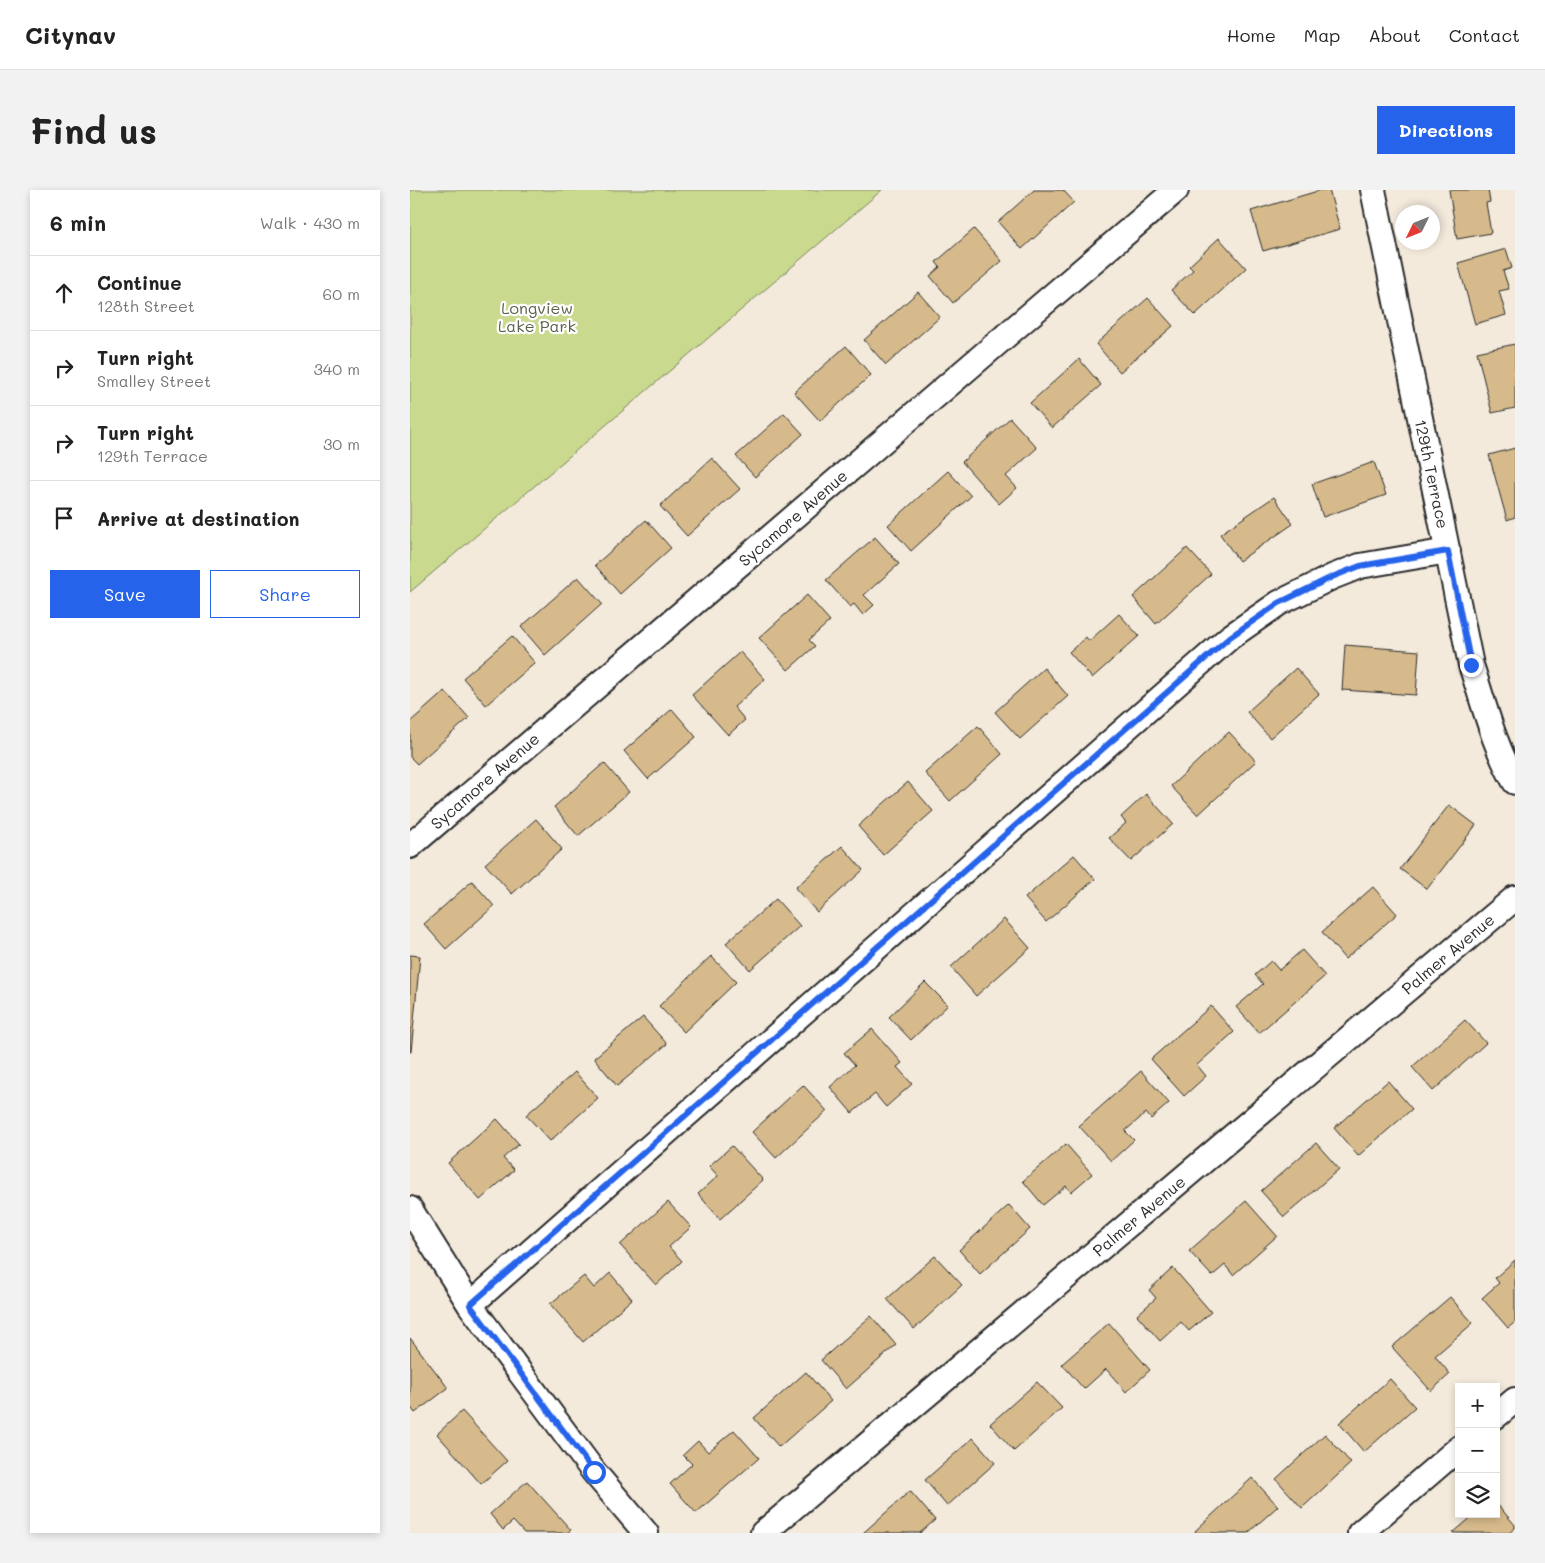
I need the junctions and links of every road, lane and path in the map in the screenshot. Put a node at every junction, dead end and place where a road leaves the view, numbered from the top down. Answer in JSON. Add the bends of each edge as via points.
{"nodes":[{"id":1,"x":1176,"y":190,"type":"edge"},
{"id":2,"x":1373,"y":190,"type":"edge"},
{"id":3,"x":1448,"y":551,"type":"junction"},
{"id":4,"x":1515,"y":782,"type":"edge"},
{"id":5,"x":410,"y":846,"type":"edge"},
{"id":6,"x":1515,"y":898,"type":"edge"},
{"id":7,"x":410,"y":1210,"type":"edge"},
{"id":8,"x":470,"y":1305,"type":"junction"},
{"id":9,"x":1515,"y":1400,"type":"edge"},
{"id":10,"x":1500,"y":1413,"type":"edge"},
{"id":11,"x":1455,"y":1451,"type":"edge"},
{"id":12,"x":646,"y":1533,"type":"edge"},
{"id":13,"x":763,"y":1533,"type":"edge"},
{"id":14,"x":1360,"y":1533,"type":"edge"}],
"edges":[{"from":1,"to":5,"type":"street","name":"Sycamore Avenue"},
{"from":2,"to":3,"type":"street","name":"129th Terrace"},
{"from":3,"to":4,"type":"street","name":"129th Terrace","via":[[1471,665],[1494,737]]},
{"from":3,"to":8,"type":"street","via":[[1360,566],[1332,577],[1279,603],[1230,637]]},
{"from":6,"to":13,"type":"street","name":"Palmer Avenue"},
{"from":7,"to":8,"type":"street"},
{"from":8,"to":12,"type":"street","via":[[594,1472]]},
{"from":9,"to":10,"type":"street"},
{"from":11,"to":14,"type":"street"}]}
